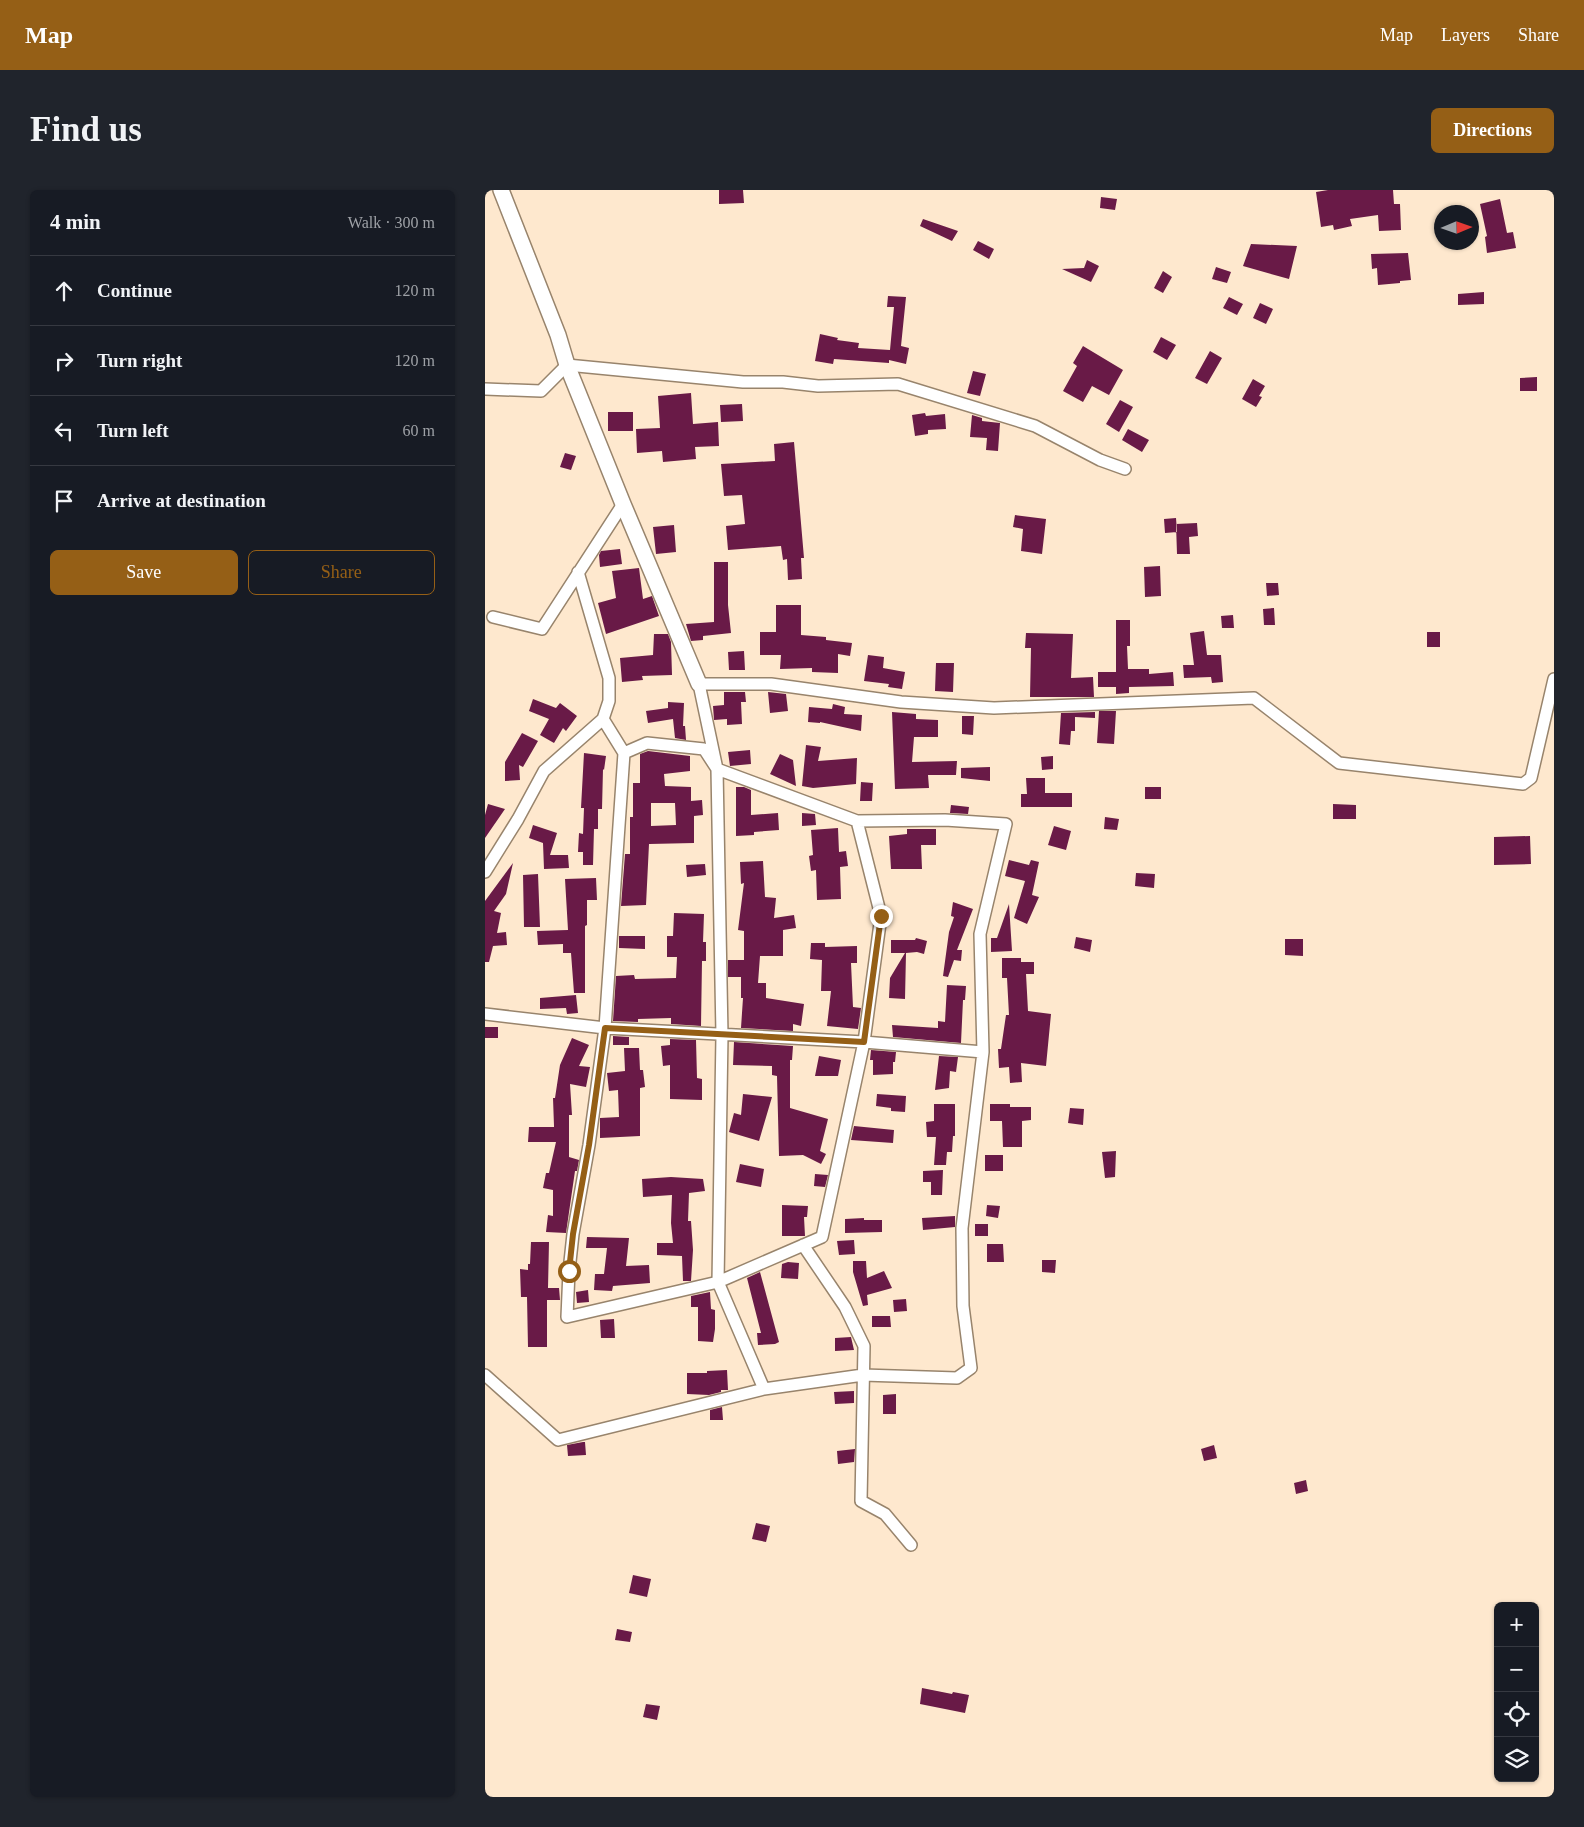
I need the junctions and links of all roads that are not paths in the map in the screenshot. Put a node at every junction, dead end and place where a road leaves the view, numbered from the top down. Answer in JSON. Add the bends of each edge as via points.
{"nodes":[{"id":1,"x":501,"y":190,"type":"edge"},
{"id":2,"x":567,"y":365,"type":"junction"},
{"id":3,"x":485,"y":389,"type":"edge"},
{"id":4,"x":1125,"y":469,"type":"dead end"},
{"id":5,"x":623,"y":504,"type":"junction"},
{"id":6,"x":578,"y":572,"type":"junction"},
{"id":7,"x":493,"y":617,"type":"dead end"},
{"id":8,"x":1554,"y":679,"type":"edge"},
{"id":9,"x":699,"y":684,"type":"junction"},
{"id":10,"x":603,"y":718,"type":"junction"},
{"id":11,"x":624,"y":753,"type":"junction"},
{"id":12,"x":717,"y":769,"type":"junction"},
{"id":13,"x":857,"y":821,"type":"junction"},
{"id":14,"x":485,"y":872,"type":"edge"},
{"id":15,"x":485,"y":1014,"type":"edge"},
{"id":16,"x":605,"y":1028,"type":"junction"},
{"id":17,"x":721,"y":1035,"type":"junction"},
{"id":18,"x":864,"y":1042,"type":"junction"},
{"id":19,"x":983,"y":1052,"type":"junction"},
{"id":20,"x":803,"y":1245,"type":"junction"},
{"id":21,"x":718,"y":1282,"type":"junction"},
{"id":22,"x":485,"y":1375,"type":"edge"},
{"id":23,"x":863,"y":1375,"type":"junction"},
{"id":24,"x":764,"y":1389,"type":"junction"},
{"id":25,"x":911,"y":1544,"type":"dead end"}],
"edges":[{"from":1,"to":2,"type":"street"},
{"from":2,"to":3,"type":"street","via":[[541,391]]},
{"from":2,"to":4,"type":"street","via":[[743,382],[818,386],[898,384],[1035,426],[1100,460]]},
{"from":2,"to":5,"type":"street"},
{"from":5,"to":6,"type":"street"},
{"from":5,"to":9,"type":"street"},
{"from":6,"to":7,"type":"street","via":[[542,629]]},
{"from":6,"to":10,"type":"street","via":[[609,678],[609,701]]},
{"from":8,"to":9,"type":"street","via":[[1531,778],[1523,784],[1339,764],[1254,698],[994,708],[901,702],[771,684]]},
{"from":9,"to":12,"type":"street"},
{"from":10,"to":11,"type":"street"},
{"from":10,"to":14,"type":"street","via":[[544,771]]},
{"from":11,"to":12,"type":"street","via":[[647,743],[704,749]]},
{"from":11,"to":16,"type":"street"},
{"from":12,"to":13,"type":"street"},
{"from":12,"to":17,"type":"street"},
{"from":13,"to":18,"type":"street","via":[[881,916]]},
{"from":13,"to":19,"type":"street","via":[[945,820],[1006,824],[980,934]]},
{"from":15,"to":16,"type":"street"},
{"from":16,"to":17,"type":"street"},
{"from":16,"to":21,"type":"street","via":[[573,1234],[567,1317]]},
{"from":17,"to":18,"type":"street"},
{"from":17,"to":21,"type":"street"},
{"from":18,"to":19,"type":"street"},
{"from":18,"to":20,"type":"street","via":[[822,1237]]},
{"from":19,"to":23,"type":"street","via":[[962,1228],[963,1306],[971,1368],[957,1378]]},
{"from":20,"to":21,"type":"street"},
{"from":20,"to":23,"type":"street","via":[[845,1307],[864,1346]]},
{"from":21,"to":24,"type":"street"},
{"from":22,"to":24,"type":"street","via":[[558,1440]]},
{"from":23,"to":24,"type":"street"},
{"from":23,"to":25,"type":"street","via":[[861,1501],[885,1514]]}]}
